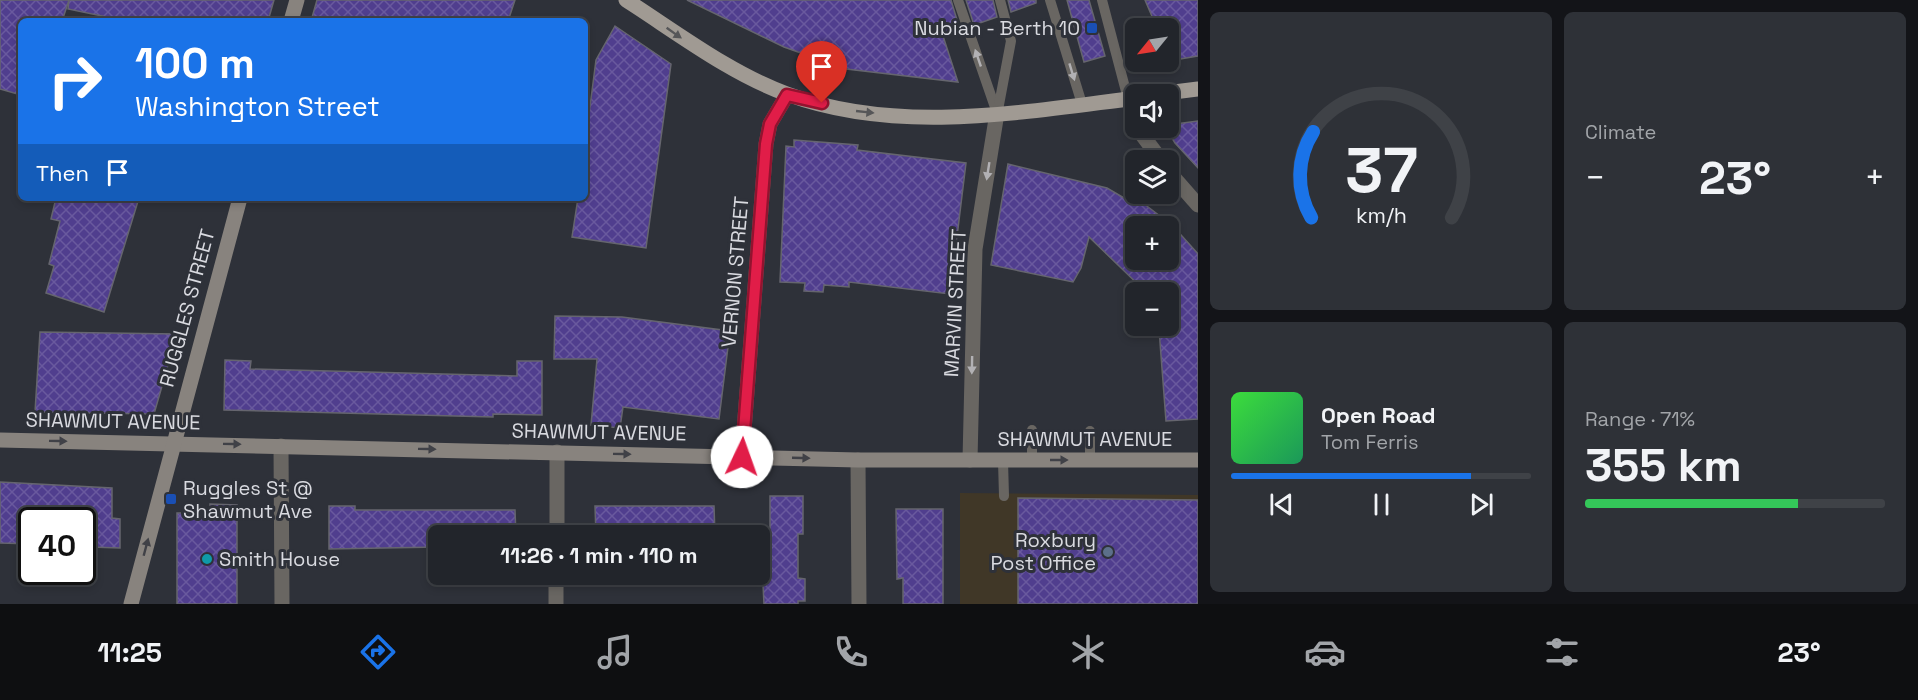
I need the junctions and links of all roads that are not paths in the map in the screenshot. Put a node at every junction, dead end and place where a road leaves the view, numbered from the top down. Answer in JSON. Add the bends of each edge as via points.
{"nodes":[{"id":1,"x":297,"y":0,"type":"edge"},
{"id":2,"x":626,"y":0,"type":"edge"},
{"id":3,"x":958,"y":0,"type":"edge"},
{"id":4,"x":1000,"y":0,"type":"edge"},
{"id":5,"x":1050,"y":0,"type":"edge"},
{"id":6,"x":1102,"y":0,"type":"edge"},
{"id":7,"x":292,"y":18,"type":"edge"},
{"id":8,"x":1128,"y":84,"type":"edge"},
{"id":9,"x":1198,"y":89,"type":"edge"},
{"id":10,"x":1179,"y":91,"type":"edge"},
{"id":11,"x":787,"y":95,"type":"junction"},
{"id":12,"x":1125,"y":99,"type":"edge"},
{"id":13,"x":1082,"y":104,"type":"junction"},
{"id":14,"x":997,"y":113,"type":"junction"},
{"id":15,"x":1179,"y":183,"type":"edge"},
{"id":16,"x":239,"y":201,"type":"edge"},
{"id":17,"x":1198,"y":205,"type":"edge"},
{"id":18,"x":1032,"y":430,"type":"dead end"},
{"id":19,"x":1090,"y":431,"type":"dead end"},
{"id":20,"x":0,"y":440,"type":"edge"},
{"id":21,"x":174,"y":443,"type":"junction"},
{"id":22,"x":281,"y":446,"type":"junction"},
{"id":23,"x":557,"y":452,"type":"junction"},
{"id":24,"x":742,"y":457,"type":"junction"},
{"id":25,"x":858,"y":460,"type":"junction"},
{"id":26,"x":970,"y":460,"type":"junction"},
{"id":27,"x":1032,"y":460,"type":"junction"},
{"id":28,"x":1090,"y":460,"type":"junction"},
{"id":29,"x":1198,"y":460,"type":"edge"},
{"id":30,"x":1003,"y":461,"type":"junction"},
{"id":31,"x":1004,"y":496,"type":"dead end"},
{"id":32,"x":556,"y":525,"type":"edge"},
{"id":33,"x":556,"y":585,"type":"edge"},
{"id":34,"x":130,"y":604,"type":"edge"},
{"id":35,"x":282,"y":604,"type":"edge"},
{"id":36,"x":556,"y":604,"type":"edge"},
{"id":37,"x":859,"y":604,"type":"edge"}],
"edges":[{"from":1,"to":7,"type":"main road"},
{"from":2,"to":11,"type":"main road","one_way":true,"via":[[682,39]]},
{"from":14,"to":3,"type":"lane","one_way":true},
{"from":4,"to":14,"type":"lane","via":[[1011,40]]},
{"from":5,"to":13,"type":"lane","one_way":true},
{"from":6,"to":8,"type":"lane"},
{"from":9,"to":10,"type":"main road"},
{"from":11,"to":14,"type":"main road","one_way":true,"via":[[857,112],[913,117]]},
{"from":11,"to":24,"type":"street","name":"VERNON STREET","via":[[770,124],[766,144]]},
{"from":12,"to":13,"type":"main road"},
{"from":13,"to":14,"type":"main road"},
{"from":14,"to":26,"type":"street","name":"MARVIN STREET","one_way":true,"via":[[975,249]]},
{"from":15,"to":17,"type":"street"},
{"from":16,"to":21,"type":"main road","name":"RUGGLES STREET"},
{"from":18,"to":27,"type":"lane"},
{"from":19,"to":28,"type":"lane"},
{"from":20,"to":21,"type":"main road","name":"SHAWMUT AVENUE","one_way":true},
{"from":21,"to":22,"type":"main road","name":"SHAWMUT AVENUE","one_way":true},
{"from":34,"to":21,"type":"main road","name":"RUGGLES STREET","one_way":true},
{"from":22,"to":23,"type":"main road","name":"SHAWMUT AVENUE","one_way":true},
{"from":22,"to":35,"type":"street"},
{"from":23,"to":24,"type":"main road","name":"SHAWMUT AVENUE","one_way":true},
{"from":23,"to":32,"type":"street"},
{"from":24,"to":25,"type":"main road","name":"SHAWMUT AVENUE","one_way":true},
{"from":25,"to":26,"type":"main road","name":"SHAWMUT AVENUE"},
{"from":25,"to":37,"type":"street"},
{"from":26,"to":30,"type":"main road","name":"SHAWMUT AVENUE"},
{"from":27,"to":28,"type":"main road","name":"SHAWMUT AVENUE","one_way":true},
{"from":27,"to":30,"type":"main road","name":"SHAWMUT AVENUE"},
{"from":28,"to":29,"type":"main road","name":"SHAWMUT AVENUE"},
{"from":30,"to":31,"type":"lane"},
{"from":33,"to":36,"type":"street"}]}
